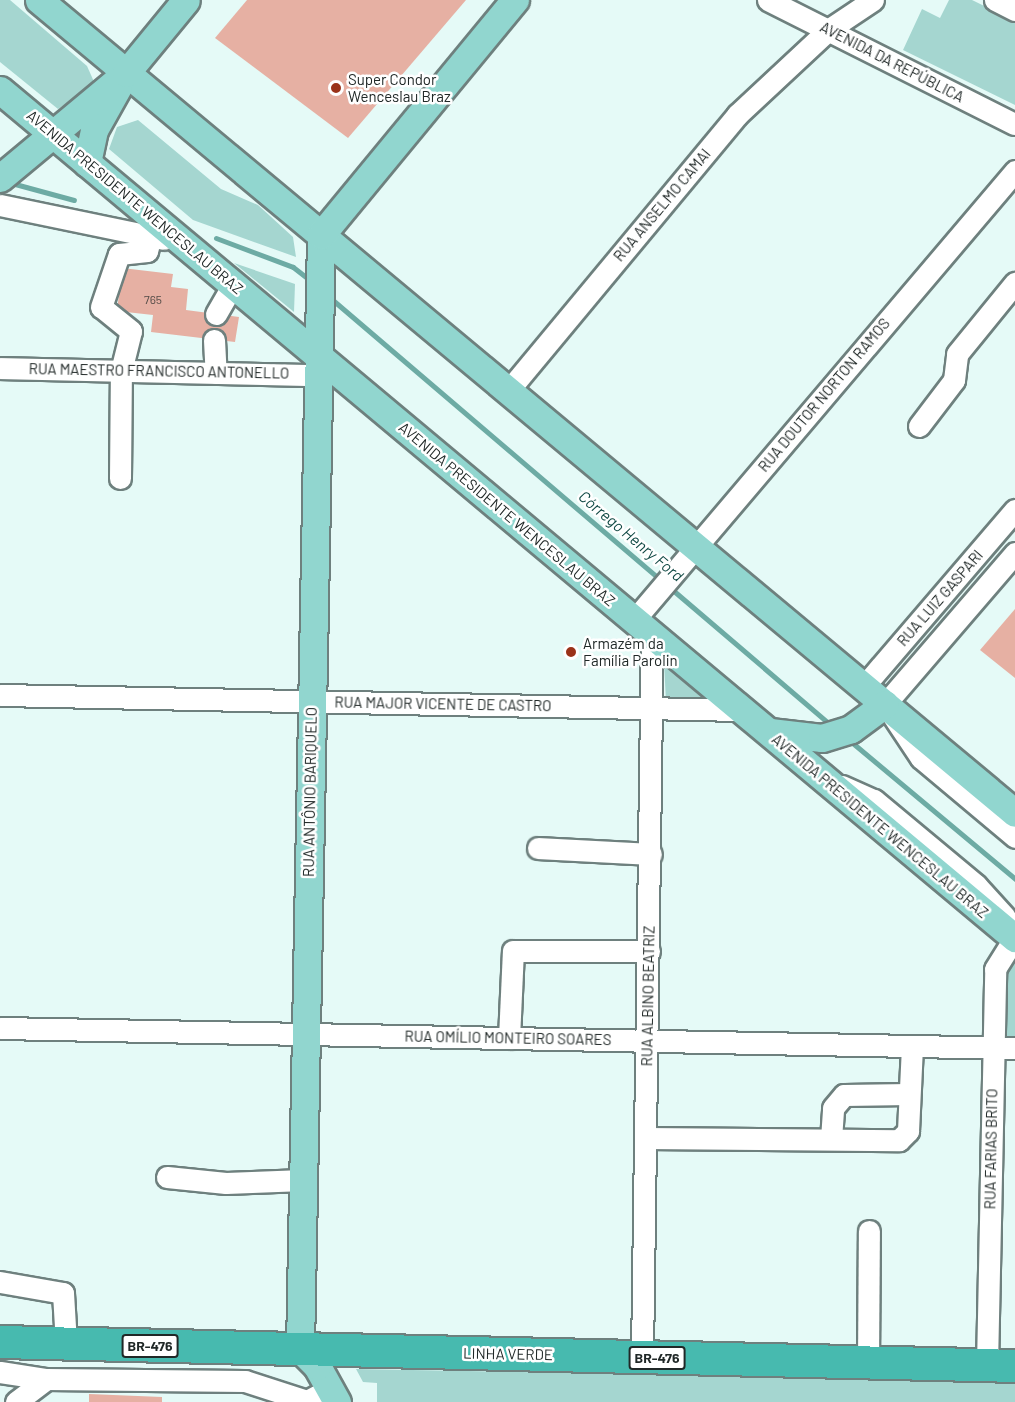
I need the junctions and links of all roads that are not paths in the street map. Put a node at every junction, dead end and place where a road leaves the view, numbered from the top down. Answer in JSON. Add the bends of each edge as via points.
{"nodes":[{"id":1,"x":39,"y":0,"type":"edge"},
{"id":2,"x":186,"y":0,"type":"edge"},
{"id":3,"x":515,"y":0,"type":"edge"},
{"id":4,"x":768,"y":0,"type":"edge"},
{"id":5,"x":873,"y":0,"type":"edge"},
{"id":6,"x":995,"y":0,"type":"edge"},
{"id":7,"x":1015,"y":10,"type":"edge"},
{"id":8,"x":828,"y":30,"type":"junction"},
{"id":9,"x":126,"y":73,"type":"junction"},
{"id":10,"x":0,"y":90,"type":"edge"},
{"id":11,"x":1015,"y":124,"type":"edge"},
{"id":12,"x":52,"y":133,"type":"junction"},
{"id":13,"x":87,"y":163,"type":"junction"},
{"id":14,"x":4,"y":168,"type":"edge"},
{"id":15,"x":1015,"y":171,"type":"edge"},
{"id":16,"x":0,"y":205,"type":"edge"},
{"id":17,"x":321,"y":235,"type":"junction"},
{"id":18,"x":151,"y":236,"type":"junction"},
{"id":19,"x":184,"y":244,"type":"junction"},
{"id":20,"x":1015,"y":283,"type":"edge"},
{"id":21,"x":233,"y":284,"type":"junction"},
{"id":22,"x":216,"y":314,"type":"dead end"},
{"id":23,"x":214,"y":340,"type":"dead end"},
{"id":24,"x":318,"y":353,"type":"junction"},
{"id":25,"x":0,"y":368,"type":"edge"},
{"id":26,"x":121,"y":370,"type":"junction"},
{"id":27,"x":216,"y":373,"type":"junction"},
{"id":28,"x":508,"y":391,"type":"junction"},
{"id":29,"x":919,"y":426,"type":"dead end"},
{"id":30,"x":120,"y":478,"type":"dead end"},
{"id":31,"x":1015,"y":510,"type":"edge"},
{"id":32,"x":690,"y":553,"type":"junction"},
{"id":33,"x":1015,"y":553,"type":"edge"},
{"id":34,"x":643,"y":628,"type":"junction"},
{"id":35,"x":864,"y":687,"type":"junction"},
{"id":36,"x":0,"y":695,"type":"edge"},
{"id":37,"x":312,"y":701,"type":"junction"},
{"id":38,"x":653,"y":708,"type":"junction"},
{"id":39,"x":880,"y":708,"type":"junction"},
{"id":40,"x":742,"y":710,"type":"junction"},
{"id":41,"x":779,"y":735,"type":"junction"},
{"id":42,"x":822,"y":777,"type":"junction"},
{"id":43,"x":1015,"y":813,"type":"edge"},
{"id":44,"x":1015,"y":837,"type":"edge"},
{"id":45,"x":538,"y":848,"type":"dead end"},
{"id":46,"x":651,"y":854,"type":"junction"},
{"id":47,"x":1015,"y":926,"type":"edge"},
{"id":48,"x":1015,"y":938,"type":"edge"},
{"id":49,"x":649,"y":951,"type":"junction"},
{"id":50,"x":0,"y":1028,"type":"edge"},
{"id":51,"x":306,"y":1034,"type":"junction"},
{"id":52,"x":509,"y":1038,"type":"junction"},
{"id":53,"x":648,"y":1041,"type":"junction"},
{"id":54,"x":912,"y":1046,"type":"junction"},
{"id":55,"x":993,"y":1048,"type":"junction"},
{"id":56,"x":1015,"y":1048,"type":"edge"},
{"id":57,"x":909,"y":1094,"type":"junction"},
{"id":58,"x":646,"y":1138,"type":"junction"},
{"id":59,"x":831,"y":1139,"type":"junction"},
{"id":60,"x":167,"y":1177,"type":"dead end"},
{"id":61,"x":303,"y":1180,"type":"junction"},
{"id":62,"x":869,"y":1231,"type":"dead end"},
{"id":63,"x":0,"y":1282,"type":"edge"},
{"id":64,"x":0,"y":1342,"type":"edge"},
{"id":65,"x":66,"y":1344,"type":"junction"},
{"id":66,"x":300,"y":1349,"type":"junction"},
{"id":67,"x":642,"y":1357,"type":"junction"},
{"id":68,"x":868,"y":1362,"type":"junction"},
{"id":69,"x":1001,"y":1366,"type":"edge"},
{"id":70,"x":0,"y":1372,"type":"edge"},
{"id":71,"x":46,"y":1379,"type":"junction"},
{"id":72,"x":332,"y":1392,"type":"edge"},
{"id":73,"x":269,"y":1395,"type":"edge"},
{"id":74,"x":16,"y":1402,"type":"edge"}],
"edges":[{"from":1,"to":9,"type":"main road"},
{"from":2,"to":9,"type":"main road"},
{"from":3,"to":17,"type":"main road"},
{"from":4,"to":8,"type":"street","name":"AVENIDA DA REPÚBLICA"},
{"from":5,"to":8,"type":"street","name":"RUA ANSELMO CAMAI"},
{"from":6,"to":7,"type":"street"},
{"from":8,"to":11,"type":"street","name":"AVENIDA DA REPÚBLICA"},
{"from":8,"to":28,"type":"street","name":"RUA ANSELMO CAMAI","via":[[737,115]]},
{"from":9,"to":12,"type":"main road"},
{"from":9,"to":13,"type":"main road","via":[[94,130]]},
{"from":9,"to":17,"type":"main road"},
{"from":10,"to":12,"type":"main road","name":"AVENIDA PRESIDENTE WENCESLAU BRAZ"},
{"from":12,"to":13,"type":"main road","name":"AVENIDA PRESIDENTE WENCESLAU BRAZ"},
{"from":12,"to":14,"type":"main road"},
{"from":13,"to":19,"type":"main road","name":"AVENIDA PRESIDENTE WENCESLAU BRAZ"},
{"from":15,"to":32,"type":"street","name":"RUA DOUTOR NORTON RAMOS"},
{"from":16,"to":18,"type":"street"},
{"from":17,"to":24,"type":"main road","name":"RUA ANTÔNIO BARIQUELO"},
{"from":17,"to":28,"type":"main road"},
{"from":18,"to":19,"type":"street"},
{"from":18,"to":26,"type":"street","via":[[147,252],[119,254],[101,307],[131,331]]},
{"from":19,"to":21,"type":"main road","name":"AVENIDA PRESIDENTE WENCESLAU BRAZ"},
{"from":20,"to":29,"type":"street","via":[[957,354],[954,380]]},
{"from":21,"to":22,"type":"street"},
{"from":21,"to":24,"type":"main road","name":"AVENIDA PRESIDENTE WENCESLAU BRAZ"},
{"from":23,"to":27,"type":"street"},
{"from":24,"to":27,"type":"street","name":"RUA MAESTRO FRANCISCO ANTONELLO"},
{"from":24,"to":34,"type":"main road","name":"AVENIDA PRESIDENTE WENCESLAU BRAZ"},
{"from":24,"to":37,"type":"main road","name":"RUA ANTÔNIO BARIQUELO"},
{"from":25,"to":26,"type":"street","name":"RUA MAESTRO FRANCISCO ANTONELLO"},
{"from":26,"to":27,"type":"street","name":"RUA MAESTRO FRANCISCO ANTONELLO"},
{"from":26,"to":30,"type":"street"},
{"from":28,"to":32,"type":"main road"},
{"from":31,"to":35,"type":"street","name":"RUA LUIZ GASPARI"},
{"from":32,"to":34,"type":"street","name":"RUA DOUTOR NORTON RAMOS","via":[[651,599]]},
{"from":32,"to":35,"type":"main road"},
{"from":33,"to":39,"type":"street","name":"RUA LUIZ GASPARI"},
{"from":34,"to":38,"type":"street","name":"RUA ALBINO BEATRIZ"},
{"from":34,"to":40,"type":"main road","name":"AVENIDA PRESIDENTE WENCESLAU BRAZ"},
{"from":35,"to":39,"type":"main road"},
{"from":36,"to":37,"type":"street","name":"RUA MAJOR VICENTE DE CASTRO"},
{"from":37,"to":38,"type":"street","name":"RUA MAJOR VICENTE DE CASTRO"},
{"from":37,"to":51,"type":"main road","name":"RUA ANTÔNIO BARIQUELO"},
{"from":38,"to":40,"type":"street","name":"RUA MAJOR VICENTE DE CASTRO"},
{"from":38,"to":46,"type":"street","name":"RUA ALBINO BEATRIZ"},
{"from":39,"to":41,"type":"main road","via":[[841,732]]},
{"from":39,"to":43,"type":"main road"},
{"from":39,"to":44,"type":"street","via":[[921,758]]},
{"from":40,"to":41,"type":"main road","name":"AVENIDA PRESIDENTE WENCESLAU BRAZ"},
{"from":41,"to":42,"type":"main road","name":"AVENIDA PRESIDENTE WENCESLAU BRAZ"},
{"from":42,"to":47,"type":"street","via":[[874,800],[976,885]]},
{"from":42,"to":48,"type":"main road","name":"AVENIDA PRESIDENTE WENCESLAU BRAZ"},
{"from":45,"to":46,"type":"street"},
{"from":46,"to":49,"type":"street","name":"RUA ALBINO BEATRIZ"},
{"from":48,"to":55,"type":"street","name":"RUA FARIAS BRITO","via":[[996,962]]},
{"from":49,"to":52,"type":"street","via":[[513,951]]},
{"from":49,"to":53,"type":"street","name":"RUA ALBINO BEATRIZ"},
{"from":50,"to":51,"type":"street","name":"RUA OMÍLIO MONTEIRO SOARES"},
{"from":51,"to":52,"type":"street","name":"RUA OMÍLIO MONTEIRO SOARES"},
{"from":51,"to":61,"type":"main road","name":"RUA ANTÔNIO BARIQUELO"},
{"from":52,"to":53,"type":"street","name":"RUA OMÍLIO MONTEIRO SOARES"},
{"from":53,"to":54,"type":"street","name":"RUA OMÍLIO MONTEIRO SOARES"},
{"from":53,"to":58,"type":"street","name":"RUA ALBINO BEATRIZ"},
{"from":54,"to":55,"type":"street","name":"RUA OMÍLIO MONTEIRO SOARES"},
{"from":54,"to":57,"type":"street"},
{"from":55,"to":56,"type":"street","name":"RUA OMÍLIO MONTEIRO SOARES"},
{"from":55,"to":69,"type":"street","name":"RUA FARIAS BRITO"},
{"from":57,"to":59,"type":"street","via":[[844,1095],[833,1108]]},
{"from":57,"to":59,"type":"street","via":[[905,1136]]},
{"from":58,"to":59,"type":"street"},
{"from":58,"to":67,"type":"street","name":"RUA ALBINO BEATRIZ"},
{"from":60,"to":61,"type":"street","via":[[226,1183]]},
{"from":61,"to":66,"type":"main road","name":"RUA ANTÔNIO BARIQUELO"},
{"from":62,"to":68,"type":"street"},
{"from":63,"to":65,"type":"street","via":[[63,1293]]},
{"from":64,"to":65,"type":"highway","name":"LINHA VERDE","number":"BR-476"},
{"from":65,"to":66,"type":"highway","name":"LINHA VERDE","number":"BR-476"},
{"from":66,"to":67,"type":"highway","name":"LINHA VERDE","number":"BR-476"},
{"from":66,"to":72,"type":"main road"},
{"from":67,"to":68,"type":"highway","name":"LINHA VERDE","number":"BR-476"},
{"from":68,"to":69,"type":"highway","name":"LINHA VERDE","number":"BR-476"},
{"from":70,"to":71,"type":"street"},
{"from":71,"to":73,"type":"street","via":[[245,1381]]},
{"from":71,"to":74,"type":"street"},
{"from":72,"to":73,"type":"street","via":[[307,1401]]}]}
